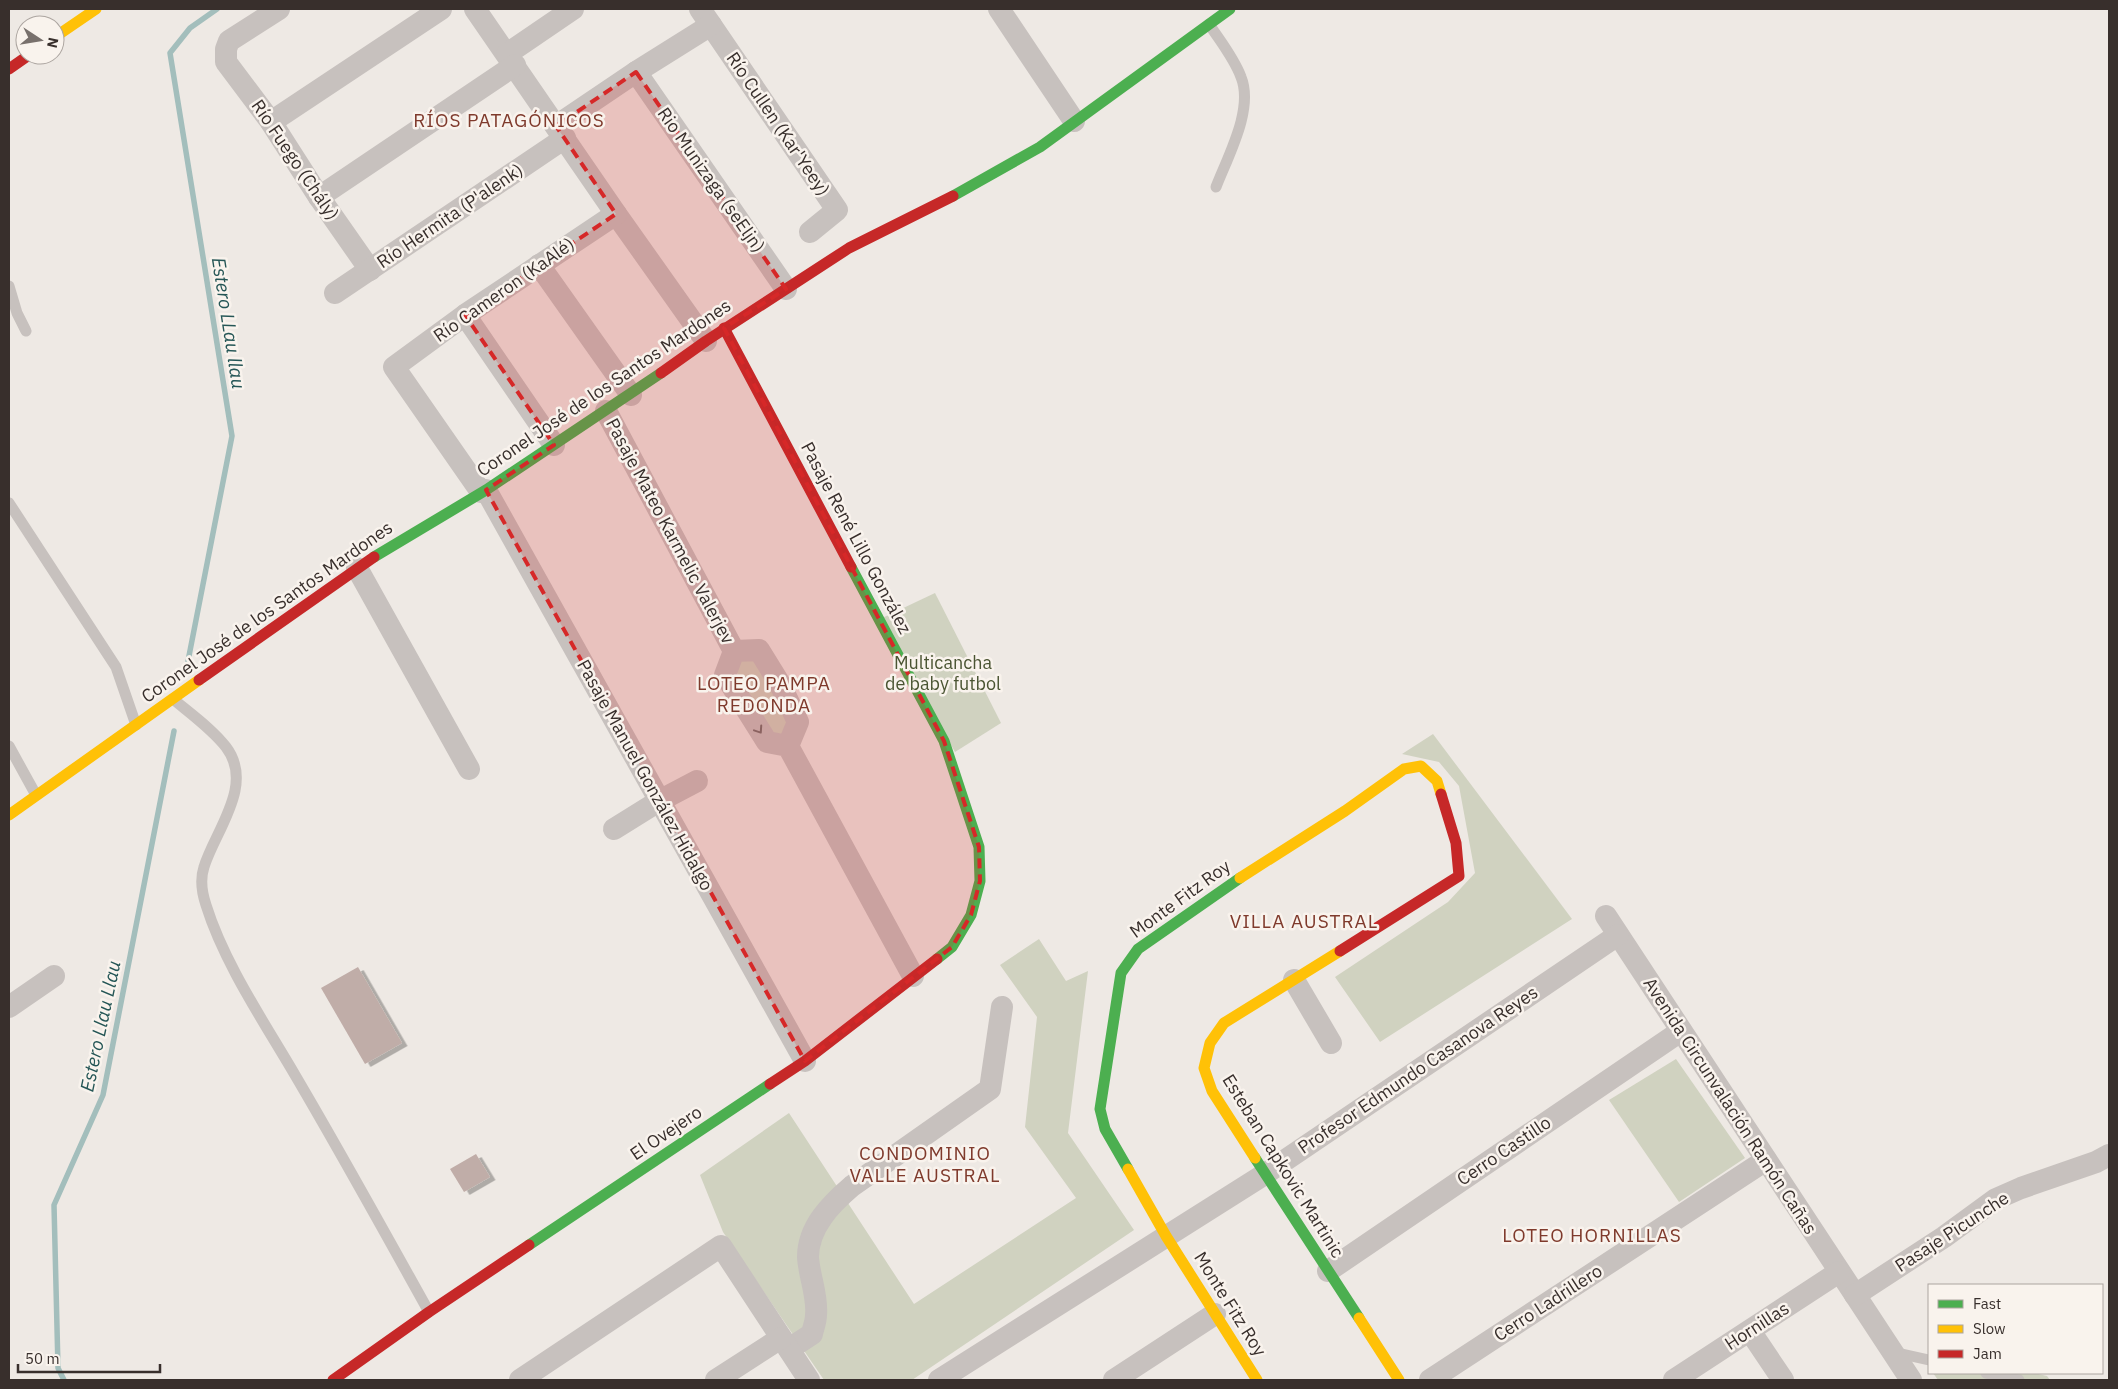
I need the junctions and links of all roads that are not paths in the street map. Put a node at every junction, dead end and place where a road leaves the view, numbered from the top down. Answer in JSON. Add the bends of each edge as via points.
{"nodes":[{"id":1,"x":279,"y":9,"type":"edge"},
{"id":2,"x":441,"y":9,"type":"edge"},
{"id":3,"x":476,"y":9,"type":"edge"},
{"id":4,"x":573,"y":9,"type":"edge"},
{"id":5,"x":999,"y":9,"type":"edge"},
{"id":6,"x":1230,"y":9,"type":"edge"},
{"id":7,"x":87,"y":11,"type":"edge"},
{"id":8,"x":706,"y":17,"type":"edge"},
{"id":9,"x":1209,"y":24,"type":"junction"},
{"id":10,"x":65,"y":29,"type":"edge"},
{"id":11,"x":511,"y":60,"type":"junction"},
{"id":12,"x":636,"y":72,"type":"junction"},
{"id":13,"x":1074,"y":121,"type":"junction"},
{"id":14,"x":271,"y":122,"type":"junction"},
{"id":15,"x":560,"y":132,"type":"junction"},
{"id":16,"x":1216,"y":187,"type":"dead end"},
{"id":17,"x":319,"y":197,"type":"junction"},
{"id":18,"x":616,"y":214,"type":"junction"},
{"id":19,"x":810,"y":232,"type":"dead end"},
{"id":20,"x":539,"y":265,"type":"junction"},
{"id":21,"x":370,"y":270,"type":"junction"},
{"id":22,"x":9,"y":286,"type":"edge"},
{"id":23,"x":786,"y":289,"type":"junction"},
{"id":24,"x":335,"y":293,"type":"dead end"},
{"id":25,"x":465,"y":315,"type":"junction"},
{"id":26,"x":724,"y":328,"type":"junction"},
{"id":27,"x":26,"y":331,"type":"dead end"},
{"id":28,"x":706,"y":341,"type":"junction"},
{"id":29,"x":394,"y":367,"type":"joint"},
{"id":30,"x":631,"y":395,"type":"junction"},
{"id":31,"x":606,"y":411,"type":"junction"},
{"id":32,"x":554,"y":445,"type":"junction"},
{"id":33,"x":484,"y":491,"type":"junction"},
{"id":34,"x":9,"y":503,"type":"edge"},
{"id":35,"x":357,"y":568,"type":"junction"},
{"id":36,"x":734,"y":651,"type":"junction"},
{"id":37,"x":172,"y":698,"type":"junction"},
{"id":38,"x":136,"y":724,"type":"junction"},
{"id":39,"x":9,"y":746,"type":"edge"},
{"id":40,"x":788,"y":746,"type":"junction"},
{"id":41,"x":469,"y":769,"type":"dead end"},
{"id":42,"x":697,"y":781,"type":"dead end"},
{"id":43,"x":36,"y":795,"type":"junction"},
{"id":44,"x":659,"y":801,"type":"junction"},
{"id":45,"x":9,"y":815,"type":"edge"},
{"id":46,"x":614,"y":829,"type":"dead end"},
{"id":47,"x":1459,"y":876,"type":"joint"},
{"id":48,"x":980,"y":881,"type":"joint"},
{"id":49,"x":1606,"y":916,"type":"dead end"},
{"id":50,"x":1618,"y":935,"type":"junction"},
{"id":51,"x":54,"y":976,"type":"dead end"},
{"id":52,"x":913,"y":976,"type":"junction"},
{"id":53,"x":1294,"y":980,"type":"junction"},
{"id":54,"x":9,"y":1007,"type":"edge"},
{"id":55,"x":1002,"y":1007,"type":"dead end"},
{"id":56,"x":1681,"y":1031,"type":"junction"},
{"id":57,"x":1332,"y":1043,"type":"dead end"},
{"id":58,"x":804,"y":1061,"type":"junction"},
{"id":59,"x":2109,"y":1155,"type":"edge"},
{"id":60,"x":1766,"y":1160,"type":"junction"},
{"id":61,"x":1265,"y":1174,"type":"junction"},
{"id":62,"x":1166,"y":1236,"type":"junction"},
{"id":63,"x":1328,"y":1271,"type":"junction"},
{"id":64,"x":1839,"y":1272,"type":"junction"},
{"id":65,"x":1855,"y":1295,"type":"junction"},
{"id":66,"x":428,"y":1312,"type":"junction"},
{"id":67,"x":1215,"y":1314,"type":"junction"},
{"id":68,"x":1750,"y":1331,"type":"junction"},
{"id":69,"x":785,"y":1344,"type":"junction"},
{"id":70,"x":1892,"y":1351,"type":"junction"},
{"id":71,"x":1928,"y":1360,"type":"edge"},
{"id":72,"x":1991,"y":1374,"type":"edge"},
{"id":73,"x":334,"y":1380,"type":"edge"},
{"id":74,"x":520,"y":1380,"type":"edge"},
{"id":75,"x":716,"y":1380,"type":"edge"},
{"id":76,"x":809,"y":1380,"type":"edge"},
{"id":77,"x":939,"y":1380,"type":"edge"},
{"id":78,"x":1114,"y":1380,"type":"edge"},
{"id":79,"x":1257,"y":1380,"type":"edge"},
{"id":80,"x":1399,"y":1380,"type":"edge"},
{"id":81,"x":1430,"y":1380,"type":"edge"},
{"id":82,"x":1674,"y":1380,"type":"edge"},
{"id":83,"x":1783,"y":1380,"type":"edge"},
{"id":84,"x":1911,"y":1380,"type":"edge"},
{"id":85,"x":2019,"y":1380,"type":"edge"}],
"edges":[{"from":1,"to":14,"type":"street","name":"Río Fuego (Chály)","via":[[229,41],[226,48],[226,62]]},
{"from":2,"to":14,"type":"street"},
{"from":3,"to":11,"type":"street"},
{"from":4,"to":11,"type":"street"},
{"from":5,"to":13,"type":"street"},
{"from":6,"to":9,"type":"street","name":"Coronel José de los Santos Mardones"},
{"from":7,"to":10,"type":"street"},
{"from":8,"to":12,"type":"street","name":"Río Hermita (P'alenk)"},
{"from":8,"to":19,"type":"street","name":"Río Cullen (Kar'Yeey)","via":[[837,210]]},
{"from":9,"to":13,"type":"street","name":"Coronel José de los Santos Mardones"},
{"from":9,"to":16,"type":"lane","via":[[1237,67],[1244,92],[1242,116]]},
{"from":11,"to":15,"type":"street"},
{"from":11,"to":17,"type":"street"},
{"from":12,"to":15,"type":"street","name":"Río Hermita (P'alenk)"},
{"from":12,"to":23,"type":"street","name":"Rio Munizaga (seEljn)"},
{"from":13,"to":23,"type":"street","name":"Coronel José de los Santos Mardones","via":[[1032,151],[947,200],[849,248]]},
{"from":14,"to":17,"type":"street","name":"Río Fuego (Chály)"},
{"from":15,"to":18,"type":"street"},
{"from":15,"to":21,"type":"street","name":"Río Hermita (P'alenk)"},
{"from":17,"to":21,"type":"street","name":"Río Fuego (Chály)"},
{"from":18,"to":20,"type":"street","name":"Río Cameron (KaAlé)"},
{"from":18,"to":28,"type":"street"},
{"from":20,"to":25,"type":"street","name":"Río Cameron (KaAlé)"},
{"from":20,"to":30,"type":"street"},
{"from":21,"to":24,"type":"street","name":"Río Hermita (P'alenk)"},
{"from":22,"to":27,"type":"lane"},
{"from":23,"to":26,"type":"street","name":"Coronel José de los Santos Mardones"},
{"from":25,"to":29,"type":"street","name":"Río Cameron (KaAlé)"},
{"from":25,"to":32,"type":"street"},
{"from":26,"to":28,"type":"street","name":"Coronel José de los Santos Mardones"},
{"from":26,"to":48,"type":"street","name":"Pasaje René Lillo González","via":[[944,741],[979,847]]},
{"from":28,"to":30,"type":"street","name":"Coronel José de los Santos Mardones"},
{"from":29,"to":33,"type":"street","name":"Pasaje Manuel González Hidalgo"},
{"from":30,"to":31,"type":"street","name":"Coronel José de los Santos Mardones"},
{"from":31,"to":32,"type":"street","name":"Coronel José de los Santos Mardones"},
{"from":31,"to":36,"type":"street","name":"Pasaje Mateo Karmelic Valerjev"},
{"from":32,"to":33,"type":"street","name":"Coronel José de los Santos Mardones"},
{"from":33,"to":35,"type":"street","name":"Coronel José de los Santos Mardones"},
{"from":33,"to":44,"type":"street","name":"Pasaje Manuel González Hidalgo"},
{"from":34,"to":38,"type":"lane","via":[[116,667]]},
{"from":35,"to":37,"type":"street","name":"Coronel José de los Santos Mardones"},
{"from":35,"to":41,"type":"street"},
{"from":36,"to":40,"type":"street","name":"Pasaje Mateo Karmelic Valerjev","one_way":true,"via":[[725,675],[728,682],[767,742]]},
{"from":36,"to":40,"type":"street","name":"Pasaje Mateo Karmelic Valerjev","via":[[759,650],[780,684],[798,722]]},
{"from":37,"to":38,"type":"street","name":"Coronel José de los Santos Mardones"},
{"from":37,"to":66,"type":"lane","via":[[226,748],[236,773],[232,801],[204,868],[202,882],[210,920],[247,994],[323,1122]]},
{"from":38,"to":43,"type":"street","name":"Coronel José de los Santos Mardones"},
{"from":39,"to":43,"type":"lane"},
{"from":40,"to":52,"type":"street"},
{"from":42,"to":44,"type":"street"},
{"from":43,"to":45,"type":"street","name":"Coronel José de los Santos Mardones"},
{"from":44,"to":46,"type":"street"},
{"from":44,"to":58,"type":"street","name":"Pasaje Manuel González Hidalgo"},
{"from":47,"to":53,"type":"street","name":"Esteban Capkovic Martinic"},
{"from":47,"to":62,"type":"street","name":"Monte Fitz Roy","via":[[1456,843],[1437,781],[1421,766],[1404,769],[1138,949],[1121,973],[1100,1109],[1105,1129]]},
{"from":48,"to":52,"type":"street","name":"El Ovejero","via":[[971,915],[952,947]]},
{"from":49,"to":50,"type":"street","name":"Avenida Circunvalación Ramón Cañas"},
{"from":50,"to":56,"type":"street","name":"Avenida Circunvalación Ramón Cañas"},
{"from":50,"to":61,"type":"street","name":"Profesor Edmundo Casanova Reyes"},
{"from":51,"to":54,"type":"street"},
{"from":52,"to":58,"type":"street","name":"El Ovejero"},
{"from":53,"to":57,"type":"street"},
{"from":53,"to":61,"type":"street","name":"Esteban Capkovic Martinic","via":[[1224,1023],[1210,1043],[1204,1068],[1212,1091]]},
{"from":55,"to":69,"type":"street","via":[[990,1089],[852,1186],[822,1216],[812,1234],[808,1256],[816,1315],[812,1334]]},
{"from":56,"to":60,"type":"street","name":"Avenida Circunvalación Ramón Cañas"},
{"from":56,"to":63,"type":"street","name":"Cerro Castillo"},
{"from":58,"to":66,"type":"street","name":"El Ovejero"},
{"from":59,"to":65,"type":"street","name":"Pasaje Picunche","via":[[1996,1199]]},
{"from":60,"to":64,"type":"street","name":"Avenida Circunvalación Ramón Cañas"},
{"from":60,"to":81,"type":"street","name":"Cerro Ladrillero"},
{"from":61,"to":62,"type":"street","name":"Profesor Edmundo Casanova Reyes"},
{"from":61,"to":63,"type":"street","name":"Esteban Capkovic Martinic"},
{"from":62,"to":67,"type":"street","name":"Monte Fitz Roy"},
{"from":62,"to":77,"type":"street","name":"Profesor Edmundo Casanova Reyes"},
{"from":63,"to":80,"type":"street","name":"Esteban Capkovic Martinic"},
{"from":64,"to":65,"type":"street","name":"Avenida Circunvalación Ramón Cañas"},
{"from":64,"to":68,"type":"street","name":"Hornillas"},
{"from":65,"to":70,"type":"street","name":"Avenida Circunvalación Ramón Cañas"},
{"from":66,"to":73,"type":"street","name":"El Ovejero"},
{"from":67,"to":78,"type":"street"},
{"from":67,"to":79,"type":"street","name":"Monte Fitz Roy"},
{"from":68,"to":82,"type":"street","name":"Hornillas"},
{"from":68,"to":83,"type":"street"},
{"from":69,"to":74,"type":"street","via":[[721,1246]]},
{"from":69,"to":75,"type":"street"},
{"from":69,"to":76,"type":"street"},
{"from":70,"to":71,"type":"lane"},
{"from":70,"to":84,"type":"street","name":"Avenida Circunvalación Ramón Cañas"},
{"from":72,"to":85,"type":"lane"}]}
